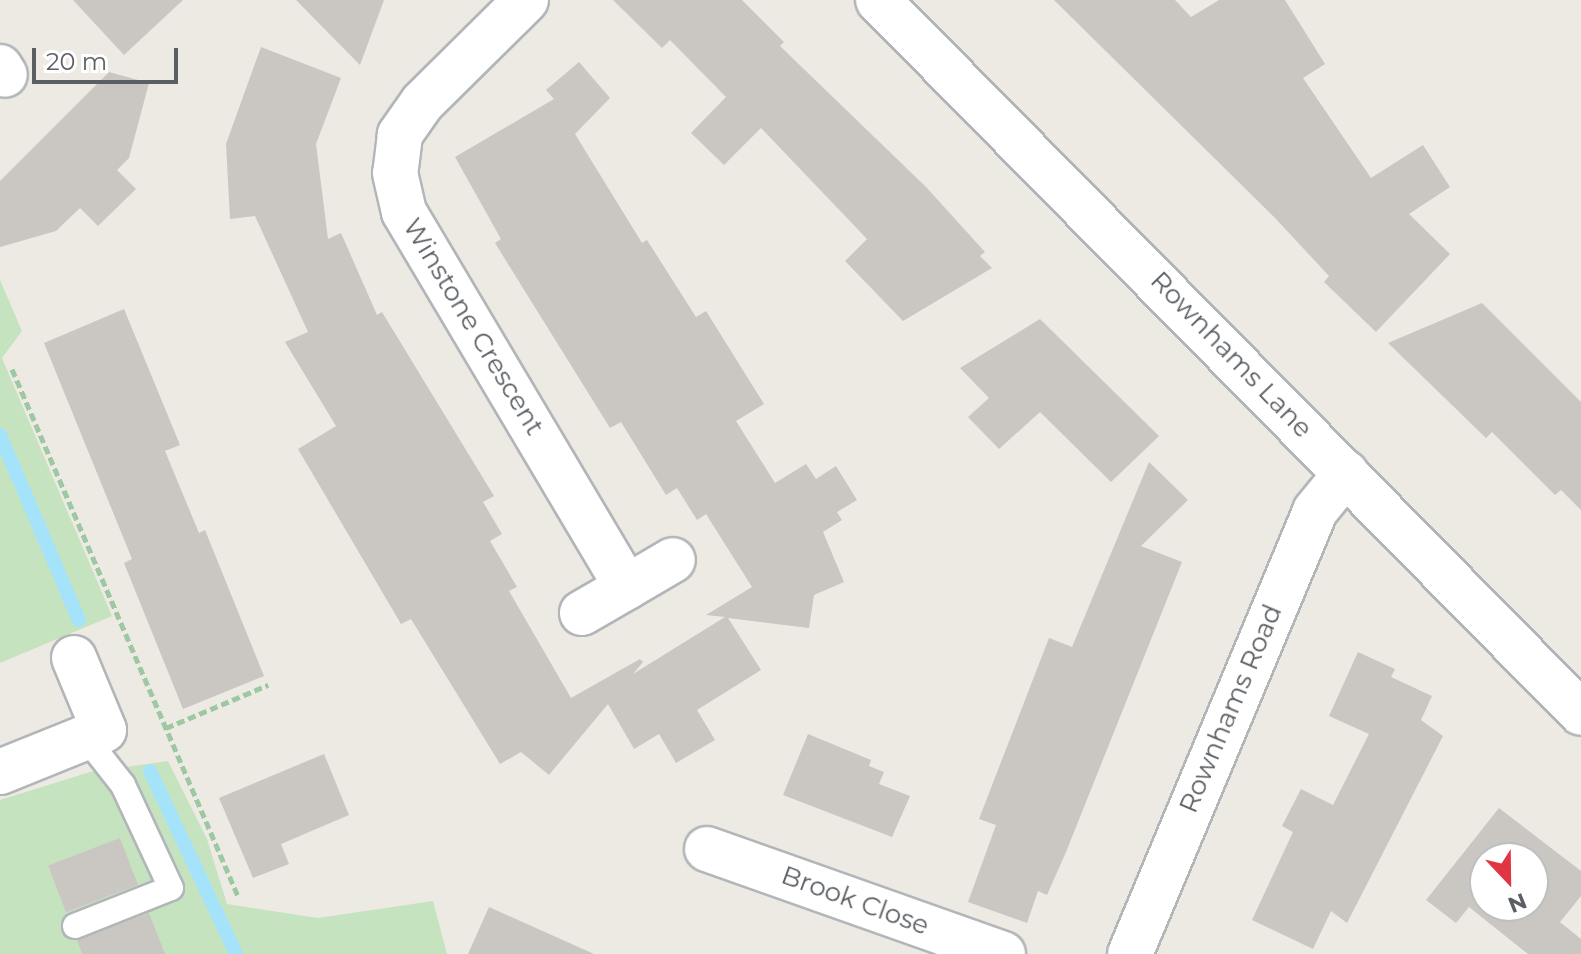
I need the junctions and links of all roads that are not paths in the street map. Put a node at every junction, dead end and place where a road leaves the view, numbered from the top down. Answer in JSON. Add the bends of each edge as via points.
{"nodes":[{"id":1,"x":526,"y":0,"type":"edge"},
{"id":2,"x":878,"y":0,"type":"edge"},
{"id":3,"x":1346,"y":473,"type":"junction"},
{"id":4,"x":673,"y":560,"type":"dead end"},
{"id":5,"x":627,"y":587,"type":"junction"},
{"id":6,"x":582,"y":613,"type":"dead end"},
{"id":7,"x":74,"y":658,"type":"dead end"},
{"id":8,"x":1581,"y":713,"type":"edge"},
{"id":9,"x":86,"y":738,"type":"junction"},
{"id":10,"x":0,"y":772,"type":"edge"},
{"id":11,"x":707,"y":849,"type":"dead end"},
{"id":12,"x":75,"y":926,"type":"dead end"},
{"id":13,"x":1003,"y":954,"type":"edge"},
{"id":14,"x":1130,"y":954,"type":"edge"}],
"edges":[{"from":1,"to":5,"type":"street","name":"Winstone Crescent","via":[[422,103],[400,135],[395,173],[404,212]]},
{"from":2,"to":3,"type":"street","name":"Rownhams Lane"},
{"from":3,"to":8,"type":"street","name":"Rownhams Lane"},
{"from":3,"to":14,"type":"street","name":"Rownhams Road","via":[[1315,511]]},
{"from":4,"to":5,"type":"street"},
{"from":5,"to":6,"type":"street"},
{"from":7,"to":9,"type":"street","via":[[104,730]]},
{"from":9,"to":10,"type":"street"},
{"from":9,"to":12,"type":"lane","via":[[123,785],[171,888]]},
{"from":11,"to":13,"type":"street","name":"Brook Close"}]}
